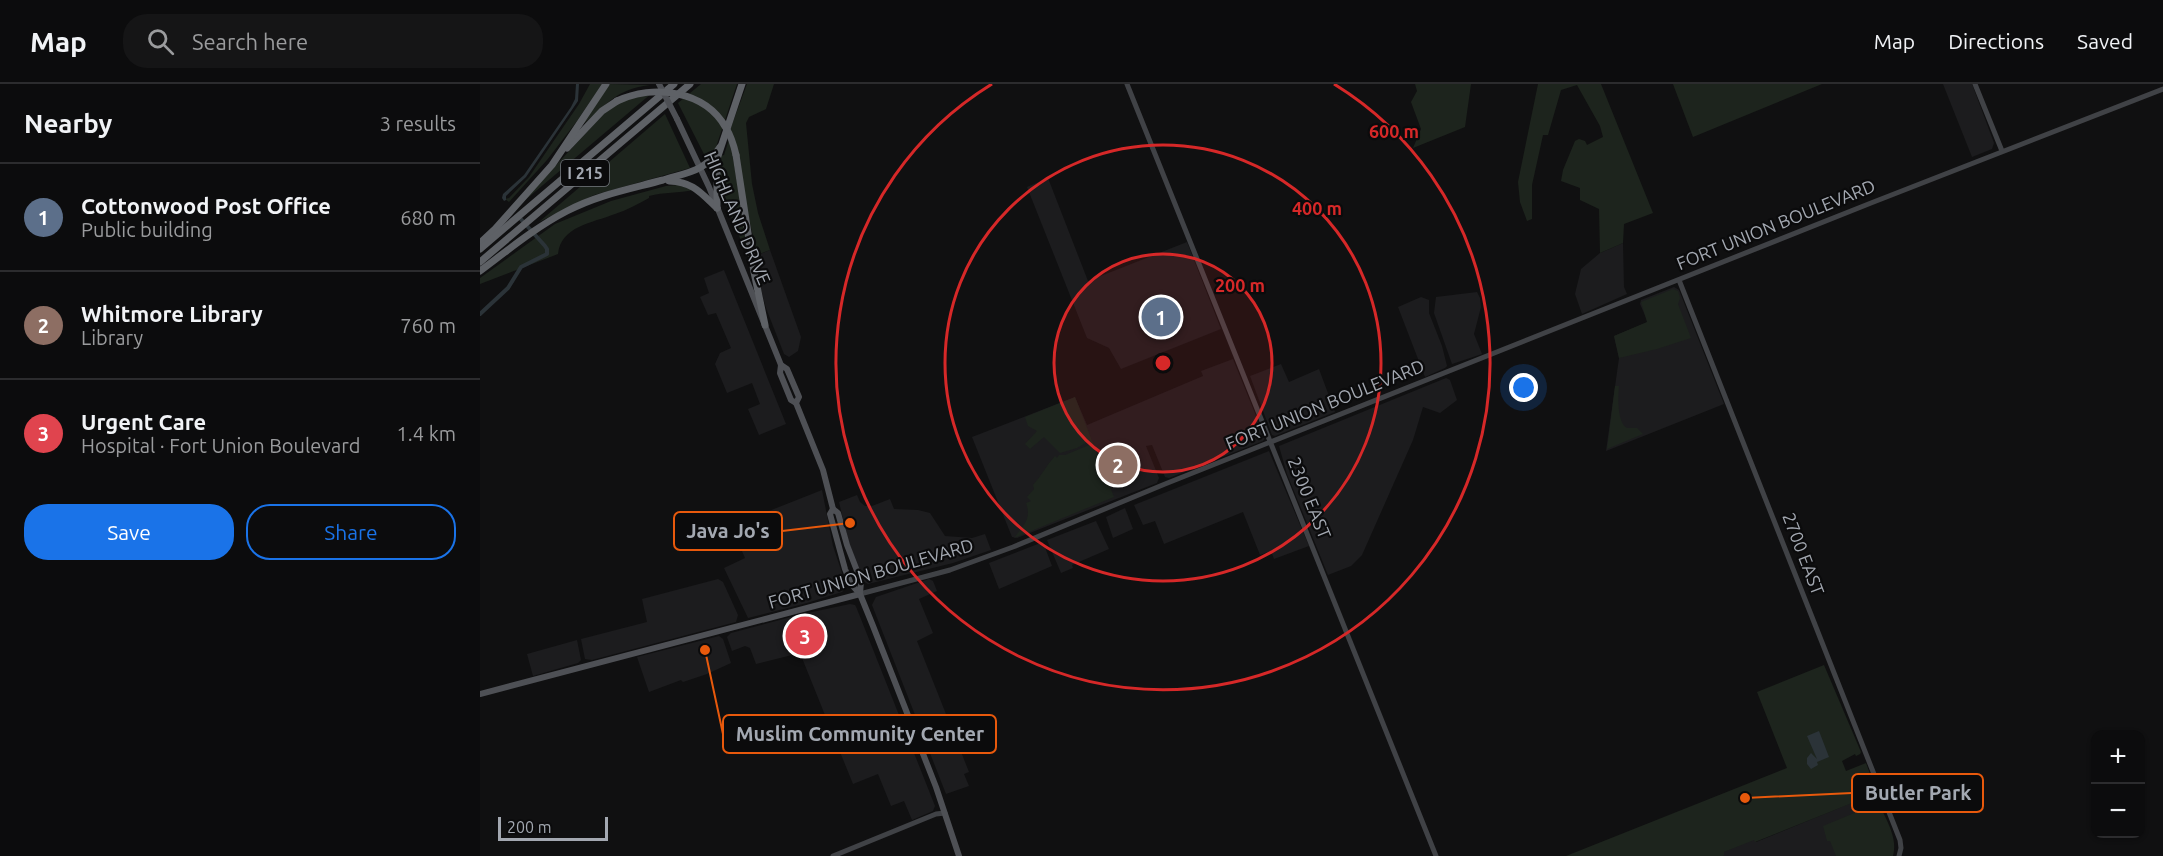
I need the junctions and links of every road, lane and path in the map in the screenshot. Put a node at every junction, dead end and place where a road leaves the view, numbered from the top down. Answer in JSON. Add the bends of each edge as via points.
{"nodes":[{"id":1,"x":606,"y":84,"type":"edge"},
{"id":2,"x":659,"y":84,"type":"edge"},
{"id":3,"x":674,"y":84,"type":"edge"},
{"id":4,"x":690,"y":84,"type":"edge"},
{"id":5,"x":742,"y":84,"type":"edge"},
{"id":6,"x":1127,"y":84,"type":"edge"},
{"id":7,"x":1975,"y":84,"type":"edge"},
{"id":8,"x":2163,"y":89,"type":"edge"},
{"id":9,"x":720,"y":147,"type":"junction"},
{"id":10,"x":2002,"y":151,"type":"junction"},
{"id":11,"x":552,"y":165,"type":"junction"},
{"id":12,"x":700,"y":167,"type":"junction"},
{"id":13,"x":660,"y":180,"type":"junction"},
{"id":14,"x":717,"y":208,"type":"junction"},
{"id":15,"x":480,"y":243,"type":"edge"},
{"id":16,"x":480,"y":249,"type":"edge"},
{"id":17,"x":480,"y":262,"type":"edge"},
{"id":18,"x":480,"y":271,"type":"edge"},
{"id":19,"x":1679,"y":280,"type":"junction"},
{"id":20,"x":765,"y":325,"type":"junction"},
{"id":21,"x":1272,"y":443,"type":"junction"},
{"id":22,"x":860,"y":594,"type":"junction"},
{"id":23,"x":480,"y":694,"type":"edge"},
{"id":24,"x":945,"y":813,"type":"junction"},
{"id":25,"x":833,"y":856,"type":"edge"},
{"id":26,"x":959,"y":856,"type":"edge"},
{"id":27,"x":1436,"y":856,"type":"edge"},
{"id":28,"x":1899,"y":856,"type":"edge"}],
"edges":[{"from":1,"to":11,"type":"highway"},
{"from":2,"to":12,"type":"main road","name":"HIGHLAND DRIVE","bridge":true},
{"from":3,"to":16,"type":"highway","number":"I 215"},
{"from":4,"to":17,"type":"highway","number":"I 215"},
{"from":5,"to":9,"type":"highway"},
{"from":6,"to":21,"type":"street","name":"2300 EAST"},
{"from":7,"to":10,"type":"street"},
{"from":8,"to":10,"type":"street","name":"FORT UNION BOULEVARD"},
{"from":9,"to":12,"type":"highway","via":[[711,161]]},
{"from":9,"to":14,"type":"highway"},
{"from":10,"to":19,"type":"street","name":"FORT UNION BOULEVARD"},
{"from":11,"to":15,"type":"highway"},
{"from":11,"to":20,"type":"highway","bridge":true,"via":[[602,111],[631,94],[658,90],[706,106],[726,128],[736,155]]},
{"from":12,"to":13,"type":"highway"},
{"from":12,"to":14,"type":"main road","name":"HIGHLAND DRIVE"},
{"from":13,"to":14,"type":"highway","via":[[690,184]]},
{"from":13,"to":18,"type":"highway","via":[[569,209]]},
{"from":14,"to":20,"type":"main road","name":"HIGHLAND DRIVE"},
{"from":19,"to":21,"type":"street","name":"FORT UNION BOULEVARD"},
{"from":19,"to":28,"type":"street","name":"2700 EAST","via":[[1900,840]]},
{"from":20,"to":22,"type":"main road","name":"HIGHLAND DRIVE","via":[[799,398],[796,403],[861,581]]},
{"from":21,"to":22,"type":"street","name":"FORT UNION BOULEVARD","via":[[988,556]]},
{"from":21,"to":27,"type":"street","name":"2300 EAST"},
{"from":22,"to":23,"type":"main road","name":"FORT UNION BOULEVARD"},
{"from":22,"to":24,"type":"main road","name":"HIGHLAND DRIVE"},
{"from":24,"to":25,"type":"street"},
{"from":24,"to":26,"type":"main road","name":"HIGHLAND DRIVE"}]}
